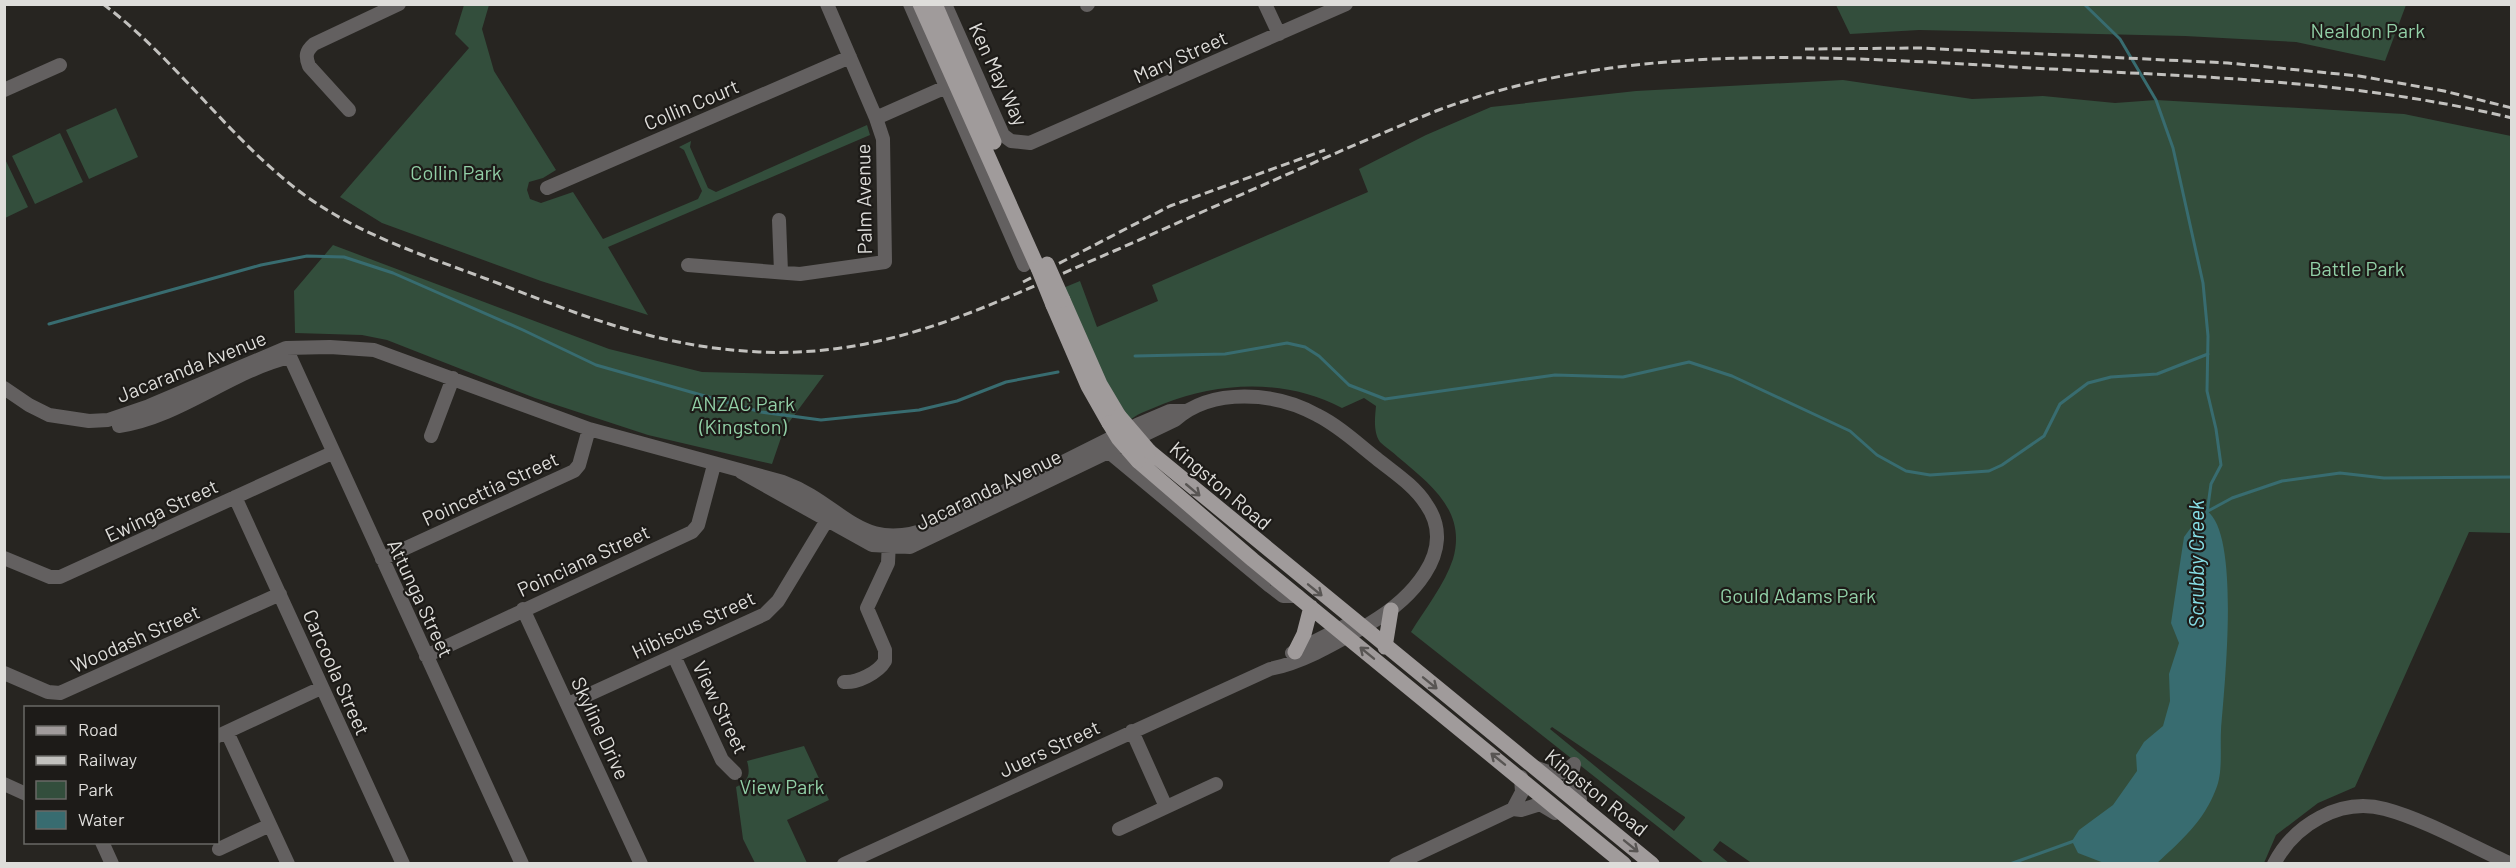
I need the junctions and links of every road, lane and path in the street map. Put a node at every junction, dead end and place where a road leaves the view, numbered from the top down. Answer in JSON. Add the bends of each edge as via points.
{"nodes":[{"id":1,"x":399,"y":4,"type":"edge"},
{"id":2,"x":827,"y":4,"type":"edge"},
{"id":3,"x":910,"y":4,"type":"edge"},
{"id":4,"x":920,"y":4,"type":"edge"},
{"id":5,"x":935,"y":4,"type":"edge"},
{"id":6,"x":945,"y":4,"type":"edge"},
{"id":7,"x":1265,"y":4,"type":"edge"},
{"id":8,"x":1346,"y":4,"type":"edge"},
{"id":9,"x":1279,"y":34,"type":"junction"},
{"id":10,"x":850,"y":57,"type":"junction"},
{"id":11,"x":60,"y":65,"type":"dead end"},
{"id":12,"x":946,"y":87,"type":"junction"},
{"id":13,"x":4,"y":90,"type":"edge"},
{"id":14,"x":349,"y":110,"type":"dead end"},
{"id":15,"x":876,"y":118,"type":"junction"},
{"id":16,"x":1029,"y":143,"type":"joint"},
{"id":17,"x":543,"y":190,"type":"dead end"},
{"id":18,"x":779,"y":220,"type":"dead end"},
{"id":19,"x":688,"y":265,"type":"dead end"},
{"id":20,"x":1036,"y":266,"type":"junction"},
{"id":21,"x":781,"y":272,"type":"junction"},
{"id":22,"x":287,"y":353,"type":"junction"},
{"id":23,"x":453,"y":378,"type":"junction"},
{"id":24,"x":4,"y":388,"type":"edge"},
{"id":25,"x":4,"y":400,"type":"edge"},
{"id":26,"x":1185,"y":411,"type":"junction"},
{"id":27,"x":589,"y":429,"type":"junction"},
{"id":28,"x":431,"y":436,"type":"dead end"},
{"id":29,"x":1109,"y":452,"type":"junction"},
{"id":30,"x":332,"y":453,"type":"junction"},
{"id":31,"x":1144,"y":456,"type":"junction"},
{"id":32,"x":714,"y":465,"type":"junction"},
{"id":33,"x":235,"y":497,"type":"junction"},
{"id":34,"x":804,"y":498,"type":"junction"},
{"id":35,"x":827,"y":520,"type":"junction"},
{"id":36,"x":890,"y":543,"type":"junction"},
{"id":37,"x":4,"y":558,"type":"edge"},
{"id":38,"x":382,"y":559,"type":"junction"},
{"id":39,"x":1413,"y":586,"type":"junction"},
{"id":40,"x":280,"y":594,"type":"junction"},
{"id":41,"x":1298,"y":596,"type":"junction"},
{"id":42,"x":1311,"y":607,"type":"junction"},
{"id":43,"x":523,"y":609,"type":"junction"},
{"id":44,"x":1391,"y":610,"type":"junction"},
{"id":45,"x":1358,"y":625,"type":"junction"},
{"id":46,"x":1342,"y":633,"type":"junction"},
{"id":47,"x":1385,"y":646,"type":"junction"},
{"id":48,"x":1295,"y":652,"type":"junction"},
{"id":49,"x":426,"y":656,"type":"junction"},
{"id":50,"x":674,"y":656,"type":"junction"},
{"id":51,"x":1270,"y":669,"type":"junction"},
{"id":52,"x":4,"y":672,"type":"edge"},
{"id":53,"x":843,"y":682,"type":"dead end"},
{"id":54,"x":321,"y":688,"type":"junction"},
{"id":55,"x":568,"y":704,"type":"junction"},
{"id":56,"x":1132,"y":731,"type":"junction"},
{"id":57,"x":222,"y":734,"type":"edge"},
{"id":58,"x":1527,"y":772,"type":"junction"},
{"id":59,"x":735,"y":774,"type":"dead end"},
{"id":60,"x":4,"y":784,"type":"edge"},
{"id":61,"x":1216,"y":784,"type":"dead end"},
{"id":62,"x":24,"y":793,"type":"edge"},
{"id":63,"x":1166,"y":807,"type":"junction"},
{"id":64,"x":1513,"y":809,"type":"junction"},
{"id":65,"x":1599,"y":820,"type":"junction"},
{"id":66,"x":1575,"y":824,"type":"junction"},
{"id":67,"x":270,"y":825,"type":"junction"},
{"id":68,"x":1119,"y":829,"type":"dead end"},
{"id":69,"x":102,"y":844,"type":"edge"},
{"id":70,"x":219,"y":849,"type":"dead end"},
{"id":71,"x":112,"y":864,"type":"edge"},
{"id":72,"x":288,"y":864,"type":"edge"},
{"id":73,"x":403,"y":864,"type":"edge"},
{"id":74,"x":522,"y":864,"type":"edge"},
{"id":75,"x":641,"y":864,"type":"edge"},
{"id":76,"x":844,"y":864,"type":"edge"},
{"id":77,"x":1396,"y":864,"type":"edge"},
{"id":78,"x":1624,"y":864,"type":"edge"},
{"id":79,"x":1652,"y":864,"type":"edge"},
{"id":80,"x":2274,"y":864,"type":"edge"},
{"id":81,"x":2511,"y":864,"type":"edge"}],
"edges":[{"from":1,"to":14,"type":"street","via":[[307,50],[309,66]]},
{"from":2,"to":10,"type":"street"},
{"from":3,"to":12,"type":"street","name":"Kingston Road"},
{"from":4,"to":20,"type":"main road","name":"Kingston Road"},
{"from":5,"to":20,"type":"main road","name":"Kingston Road"},
{"from":6,"to":16,"type":"street","name":"Ken May Way","via":[[1003,135],[1011,141]]},
{"from":7,"to":9,"type":"street"},
{"from":8,"to":9,"type":"street","name":"Mary Street"},
{"from":9,"to":16,"type":"street","name":"Mary Street"},
{"from":10,"to":15,"type":"street"},
{"from":10,"to":17,"type":"street","name":"Collin Court"},
{"from":11,"to":13,"type":"street"},
{"from":12,"to":15,"type":"street"},
{"from":12,"to":20,"type":"street","name":"Kingston Road"},
{"from":15,"to":21,"type":"street","name":"Palm Avenue","via":[[883,139],[885,262],[800,274]]},
{"from":18,"to":21,"type":"street"},
{"from":19,"to":21,"type":"street","name":"Palm Avenue"},
{"from":20,"to":31,"type":"main road","name":"Kingston Road","bridge":true,"via":[[1058,303],[1088,386]]},
{"from":22,"to":23,"type":"street","name":"Jacaranda Avenue","via":[[374,350]]},
{"from":22,"to":24,"type":"street","name":"Jacaranda Avenue","via":[[108,420],[49,415]]},
{"from":22,"to":25,"type":"street","name":"Jacaranda Avenue","via":[[126,425],[97,428],[55,423]]},
{"from":22,"to":30,"type":"street","name":"Attunga Street"},
{"from":23,"to":27,"type":"street","name":"Jacaranda Avenue"},
{"from":23,"to":28,"type":"street"},
{"from":26,"to":29,"type":"street","name":"Jacaranda Avenue","via":[[1175,420]]},
{"from":26,"to":36,"type":"street","name":"Jacaranda Avenue","via":[[1170,411],[1137,425],[933,527]]},
{"from":26,"to":39,"type":"street","name":"Jacaranda Avenue","via":[[1224,399],[1269,399],[1316,414],[1347,435],[1414,490],[1433,516],[1437,533],[1434,555]]},
{"from":27,"to":32,"type":"street","name":"Jacaranda Avenue"},
{"from":27,"to":38,"type":"street","name":"Poincettia Street","via":[[574,471]]},
{"from":29,"to":36,"type":"street","name":"Jacaranda Avenue","via":[[927,541],[910,547]]},
{"from":29,"to":41,"type":"street","name":"Kingston Road","via":[[1283,596]]},
{"from":30,"to":33,"type":"street","name":"Ewinga Street"},
{"from":30,"to":38,"type":"street","name":"Attunga Street"},
{"from":31,"to":41,"type":"main road","name":"Kingston Road"},
{"from":31,"to":45,"type":"main road","name":"Kingston Road","one_way":true},
{"from":32,"to":34,"type":"street","name":"Jacaranda Avenue"},
{"from":32,"to":43,"type":"street","name":"Poinciana Street","via":[[698,525],[692,532]]},
{"from":33,"to":37,"type":"street","name":"Ewinga Street","via":[[60,577],[50,578]]},
{"from":33,"to":40,"type":"street","name":"Carcoola Street"},
{"from":34,"to":35,"type":"street","name":"Jacaranda Avenue"},
{"from":34,"to":36,"type":"street","name":"Jacaranda Avenue"},
{"from":35,"to":36,"type":"street","name":"Jacaranda Avenue","via":[[873,546]]},
{"from":35,"to":50,"type":"street","name":"Hibiscus Street","via":[[769,611]]},
{"from":36,"to":53,"type":"street","via":[[888,563],[867,608],[885,650],[885,661],[879,669],[858,680]]},
{"from":38,"to":49,"type":"street","name":"Attunga Street"},
{"from":39,"to":44,"type":"street","name":"Jacaranda Avenue","via":[[1407,597]]},
{"from":39,"to":45,"type":"street","name":"Jacaranda Avenue"},
{"from":40,"to":52,"type":"street","name":"Woodash Street","via":[[60,693],[48,692]]},
{"from":40,"to":54,"type":"street","name":"Carcoola Street"},
{"from":41,"to":42,"type":"main road","name":"Kingston Road"},
{"from":42,"to":46,"type":"main road","name":"Kingston Road"},
{"from":42,"to":48,"type":"main road","via":[[1305,634]]},
{"from":43,"to":49,"type":"street","name":"Poinciana Street"},
{"from":43,"to":55,"type":"street","name":"Skyline Drive"},
{"from":44,"to":45,"type":"street","name":"Jacaranda Avenue"},
{"from":44,"to":47,"type":"main road"},
{"from":45,"to":46,"type":"street","name":"Jacaranda Avenue"},
{"from":45,"to":47,"type":"main road","name":"Kingston Road"},
{"from":46,"to":48,"type":"street","name":"Juers Street"},
{"from":46,"to":51,"type":"street","name":"Juers Street","via":[[1286,666]]},
{"from":58,"to":46,"type":"main road","name":"Kingston Road","one_way":true},
{"from":47,"to":58,"type":"main road","name":"Kingston Road","one_way":true},
{"from":48,"to":51,"type":"street","name":"Juers Street"},
{"from":49,"to":74,"type":"street","name":"Attunga Street"},
{"from":50,"to":55,"type":"street","name":"Hibiscus Street"},
{"from":50,"to":59,"type":"street","name":"View Street","via":[[722,760]]},
{"from":51,"to":56,"type":"street","name":"Juers Street"},
{"from":54,"to":57,"type":"street"},
{"from":54,"to":73,"type":"street","name":"Carcoola Street"},
{"from":55,"to":75,"type":"street","name":"Skyline Drive"},
{"from":56,"to":63,"type":"street"},
{"from":56,"to":76,"type":"street","name":"Juers Street"},
{"from":57,"to":67,"type":"street"},
{"from":58,"to":64,"type":"street"},
{"from":58,"to":65,"type":"main road","name":"Kingston Road"},
{"from":58,"to":65,"type":"street","via":[[1563,774],[1574,764],[1569,787]]},
{"from":58,"to":66,"type":"main road","name":"Kingston Road"},
{"from":60,"to":62,"type":"street"},
{"from":61,"to":63,"type":"street"},
{"from":63,"to":68,"type":"street"},
{"from":64,"to":66,"type":"street","via":[[1540,804]]},
{"from":64,"to":77,"type":"street"},
{"from":65,"to":79,"type":"main road","name":"Kingston Road","one_way":true},
{"from":66,"to":78,"type":"main road","name":"Kingston Road"},
{"from":67,"to":70,"type":"street"},
{"from":67,"to":72,"type":"street"},
{"from":69,"to":71,"type":"street"},
{"from":80,"to":81,"type":"street","via":[[2302,828],[2345,808],[2384,808]]}]}
